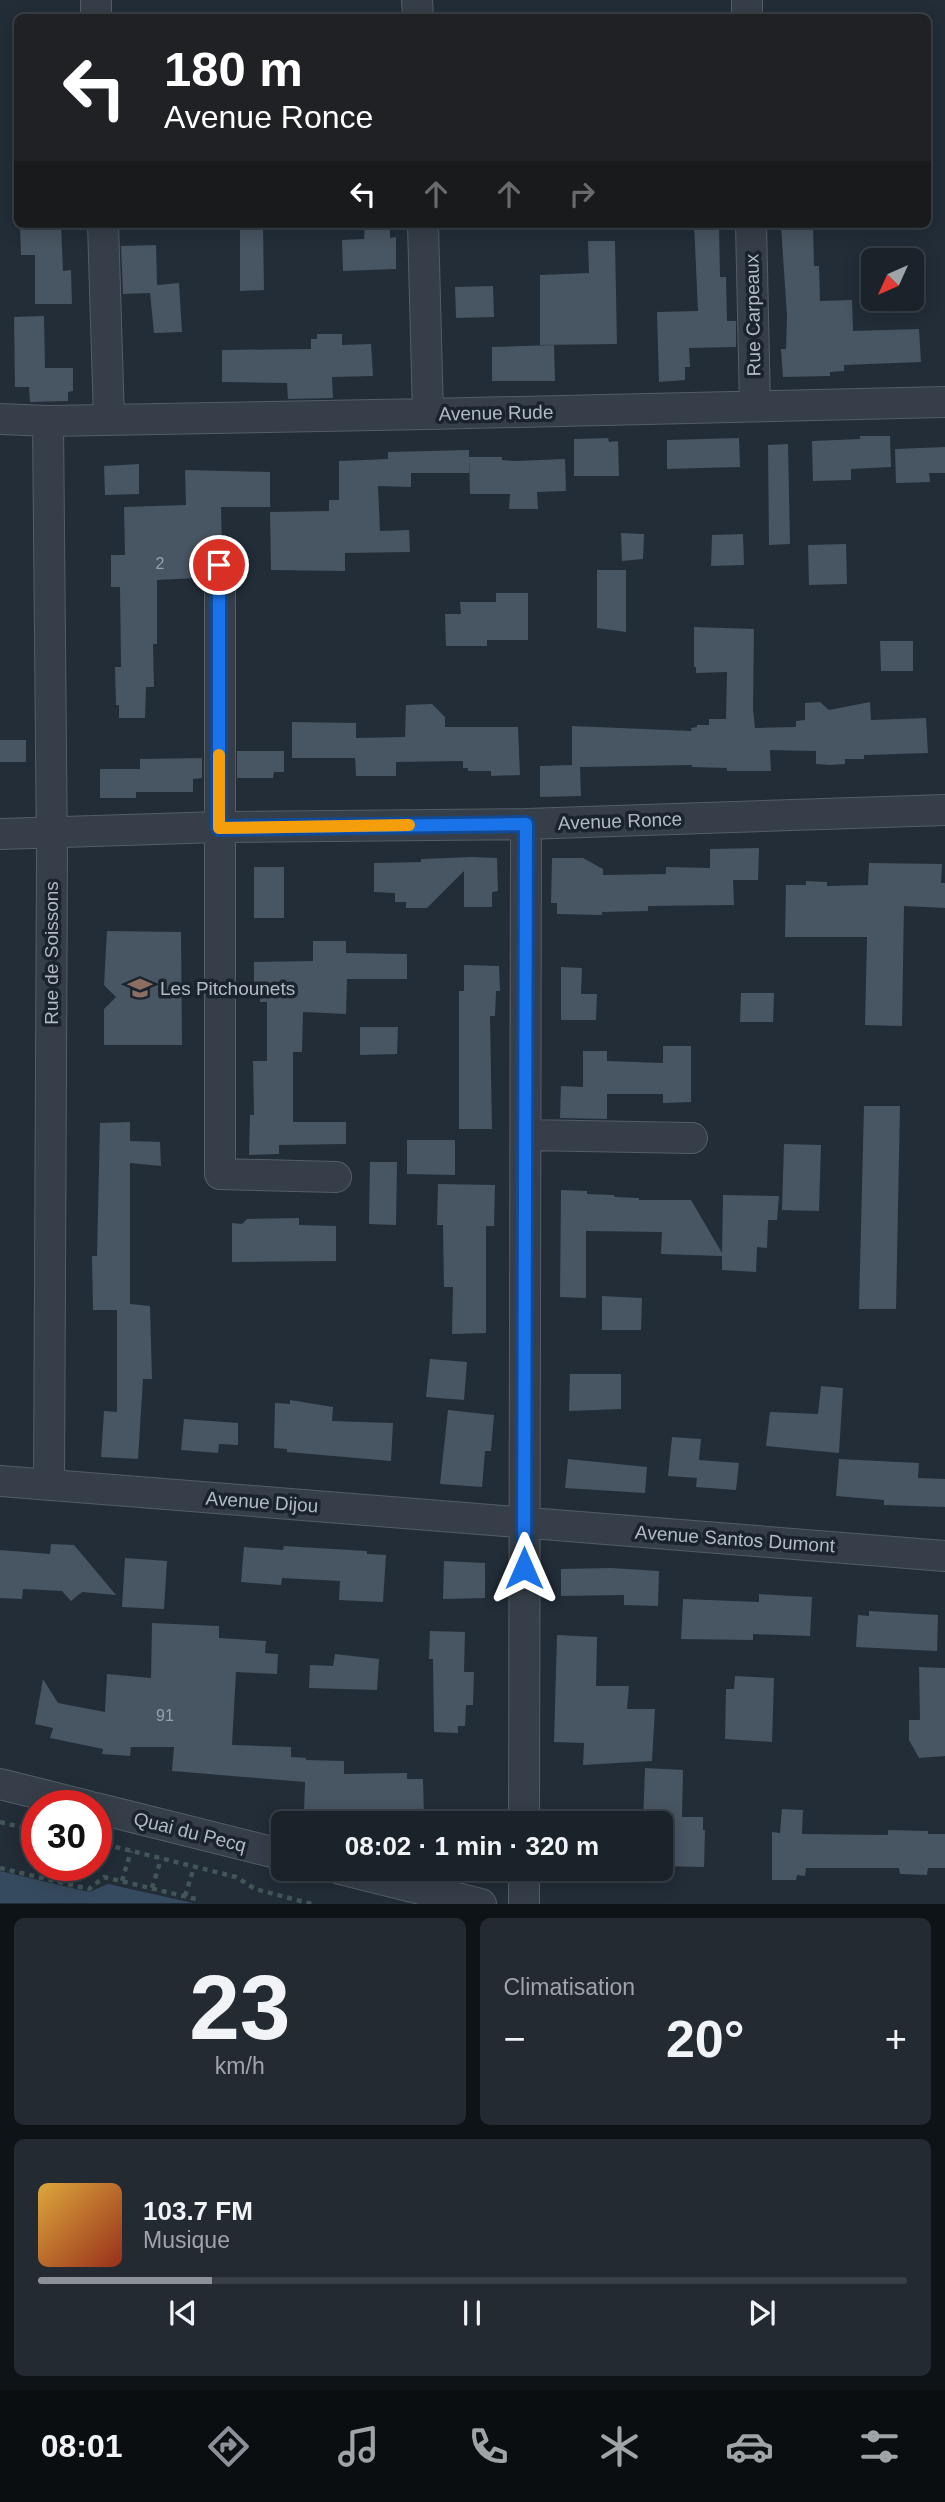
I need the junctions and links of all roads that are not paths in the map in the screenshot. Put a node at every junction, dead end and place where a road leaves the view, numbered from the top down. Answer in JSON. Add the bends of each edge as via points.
{"nodes":[{"id":1,"x":103,"y":228,"type":"edge"},
{"id":2,"x":423,"y":228,"type":"edge"},
{"id":3,"x":751,"y":228,"type":"edge"},
{"id":4,"x":945,"y":402,"type":"edge"},
{"id":5,"x":755,"y":406,"type":"junction"},
{"id":6,"x":428,"y":414,"type":"junction"},
{"id":7,"x":0,"y":419,"type":"edge"},
{"id":8,"x":109,"y":419,"type":"junction"},
{"id":9,"x":48,"y":421,"type":"junction"},
{"id":10,"x":219,"y":565,"type":"dead end"},
{"id":11,"x":945,"y":810,"type":"edge"},
{"id":12,"x":526,"y":824,"type":"junction"},
{"id":13,"x":219,"y":828,"type":"junction"},
{"id":14,"x":51,"y":833,"type":"junction"},
{"id":15,"x":0,"y":834,"type":"edge"},
{"id":16,"x":527,"y":1135,"type":"junction"},
{"id":17,"x":692,"y":1138,"type":"dead end"},
{"id":18,"x":336,"y":1177,"type":"dead end"},
{"id":19,"x":0,"y":1481,"type":"edge"},
{"id":20,"x":49,"y":1485,"type":"junction"},
{"id":21,"x":524,"y":1522,"type":"junction"},
{"id":22,"x":945,"y":1556,"type":"edge"},
{"id":23,"x":0,"y":1784,"type":"edge"},
{"id":24,"x":24,"y":1790,"type":"edge"},
{"id":25,"x":524,"y":1811,"type":"edge"},
{"id":26,"x":112,"y":1812,"type":"edge"},
{"id":27,"x":271,"y":1852,"type":"edge"},
{"id":28,"x":390,"y":1881,"type":"edge"},
{"id":29,"x":524,"y":1881,"type":"edge"},
{"id":30,"x":481,"y":1903,"type":"edge"},
{"id":31,"x":524,"y":1903,"type":"edge"}],
"edges":[{"from":1,"to":8,"type":"street"},
{"from":2,"to":6,"type":"street"},
{"from":3,"to":5,"type":"street","name":"Rue Carpeaux"},
{"from":4,"to":5,"type":"street","name":"Avenue Rude"},
{"from":5,"to":6,"type":"street","name":"Avenue Rude"},
{"from":6,"to":8,"type":"street","name":"Avenue Rude"},
{"from":7,"to":9,"type":"street","name":"Avenue Rude"},
{"from":8,"to":9,"type":"street","name":"Avenue Rude"},
{"from":9,"to":14,"type":"street","name":"Rue de Soissons"},
{"from":10,"to":13,"type":"street"},
{"from":11,"to":12,"type":"street","name":"Avenue Ronce"},
{"from":12,"to":13,"type":"street","name":"Avenue Ronce"},
{"from":12,"to":16,"type":"street"},
{"from":13,"to":14,"type":"street","name":"Avenue Ronce"},
{"from":13,"to":18,"type":"street","via":[[220,1174]]},
{"from":14,"to":15,"type":"street","name":"Avenue Ronce"},
{"from":14,"to":20,"type":"street","name":"Rue de Soissons"},
{"from":16,"to":17,"type":"street"},
{"from":16,"to":21,"type":"street"},
{"from":19,"to":20,"type":"street","name":"Avenue Dijou"},
{"from":20,"to":21,"type":"street","name":"Avenue Dijou"},
{"from":21,"to":22,"type":"street","name":"Avenue Santos Dumont"},
{"from":21,"to":25,"type":"street"},
{"from":23,"to":24,"type":"street"},
{"from":26,"to":27,"type":"street","name":"Quai du Pecq"},
{"from":28,"to":30,"type":"street"},
{"from":29,"to":31,"type":"street"}]}
